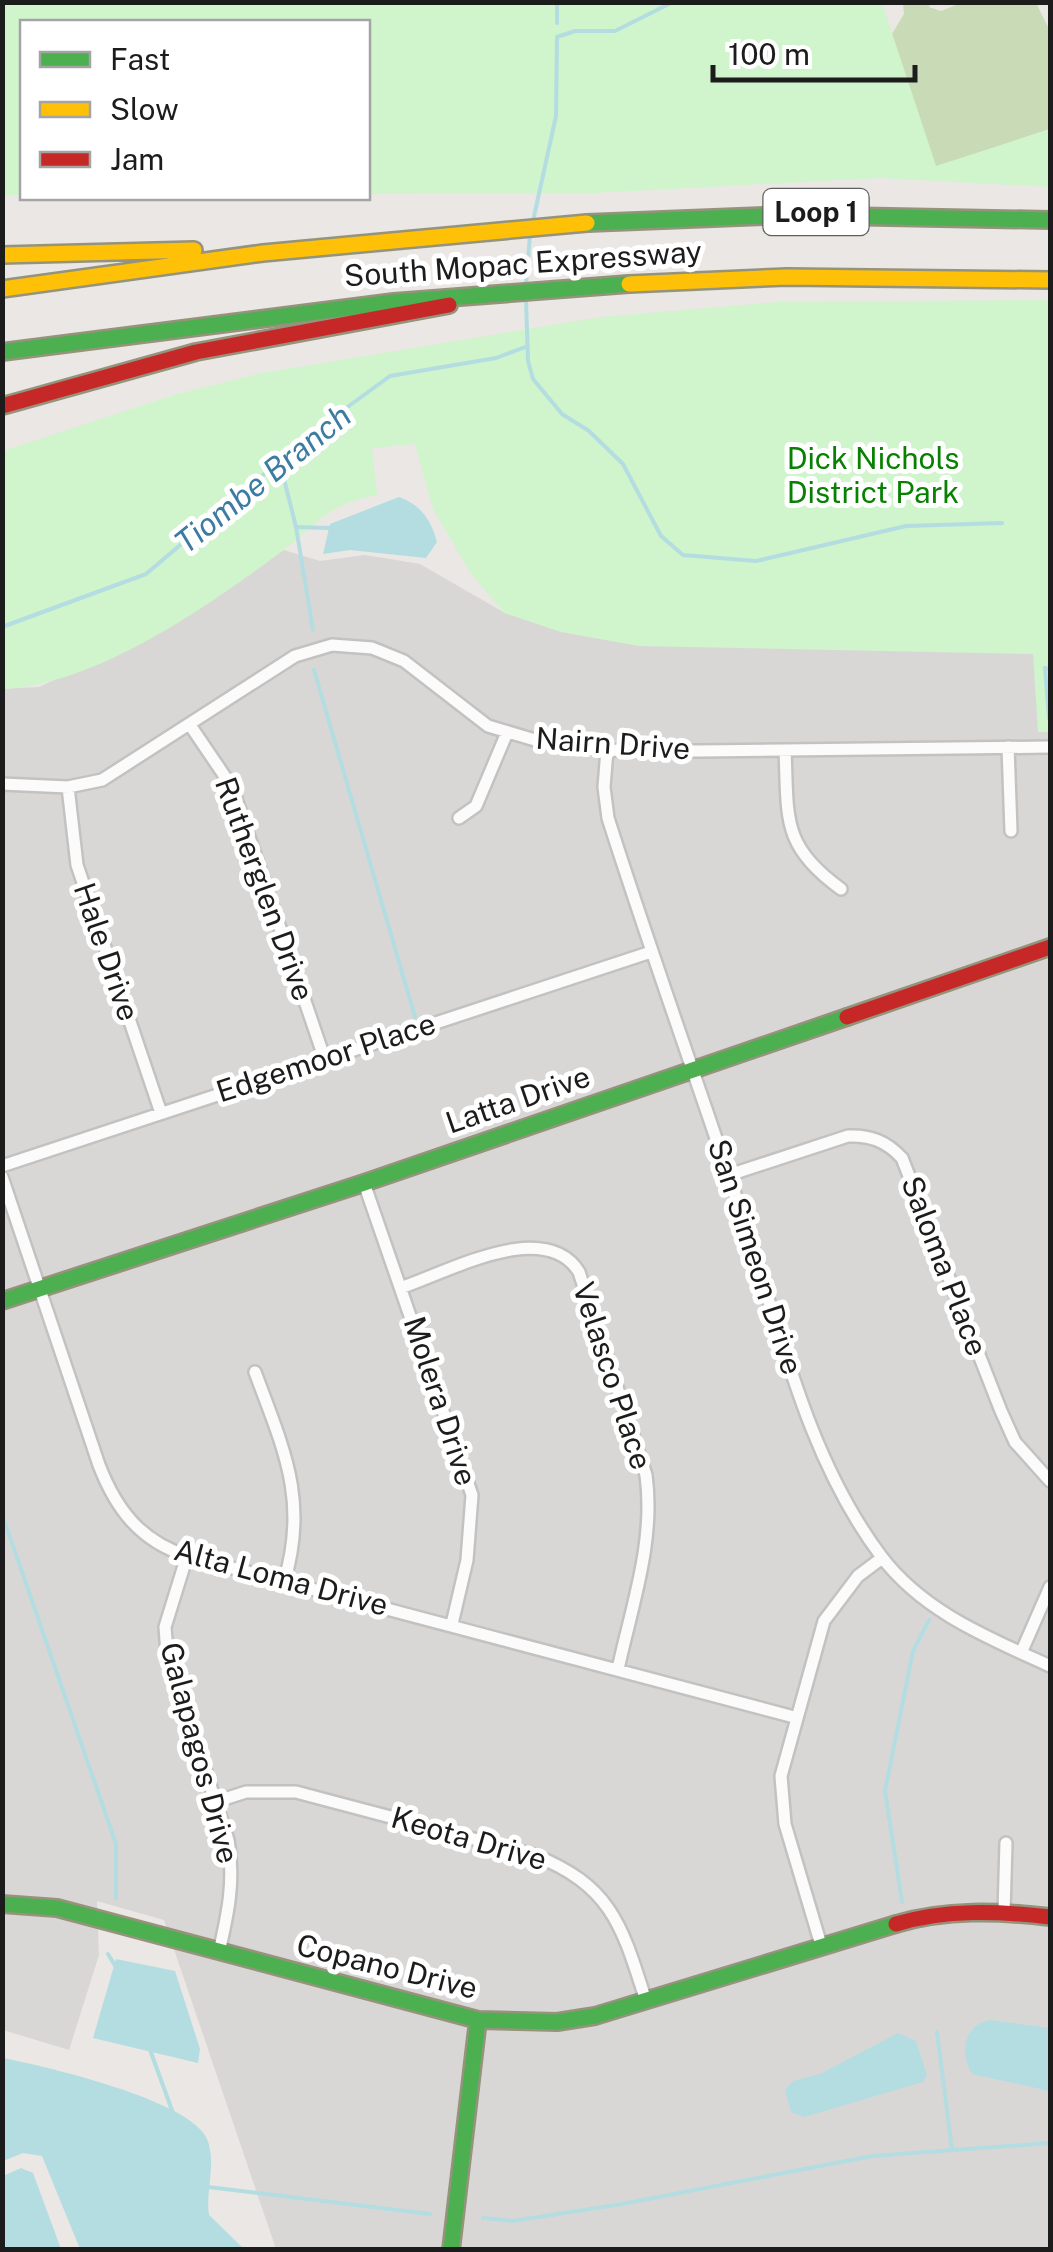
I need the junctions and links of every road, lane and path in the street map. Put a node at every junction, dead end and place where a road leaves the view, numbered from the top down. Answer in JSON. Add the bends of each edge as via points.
{"nodes":[{"id":1,"x":1050,"y":220,"type":"edge"},
{"id":2,"x":2,"y":255,"type":"edge"},
{"id":3,"x":230,"y":255,"type":"junction"},
{"id":4,"x":1050,"y":280,"type":"edge"},
{"id":5,"x":2,"y":289,"type":"edge"},
{"id":6,"x":459,"y":298,"type":"junction"},
{"id":7,"x":2,"y":352,"type":"edge"},
{"id":8,"x":2,"y":406,"type":"edge"},
{"id":9,"x":190,"y":725,"type":"junction"},
{"id":10,"x":506,"y":735,"type":"junction"},
{"id":11,"x":1050,"y":746,"type":"edge"},
{"id":12,"x":1008,"y":747,"type":"junction"},
{"id":13,"x":607,"y":750,"type":"junction"},
{"id":14,"x":785,"y":750,"type":"junction"},
{"id":15,"x":2,"y":784,"type":"edge"},
{"id":16,"x":68,"y":787,"type":"junction"},
{"id":17,"x":459,"y":818,"type":"dead end"},
{"id":18,"x":1011,"y":831,"type":"dead end"},
{"id":19,"x":841,"y":889,"type":"dead end"},
{"id":20,"x":1050,"y":947,"type":"edge"},
{"id":21,"x":651,"y":952,"type":"junction"},
{"id":22,"x":325,"y":1060,"type":"junction"},
{"id":23,"x":692,"y":1068,"type":"junction"},
{"id":24,"x":161,"y":1113,"type":"junction"},
{"id":25,"x":2,"y":1166,"type":"edge"},
{"id":26,"x":729,"y":1175,"type":"junction"},
{"id":27,"x":2,"y":1176,"type":"edge"},
{"id":28,"x":364,"y":1183,"type":"junction"},
{"id":29,"x":403,"y":1287,"type":"junction"},
{"id":30,"x":40,"y":1288,"type":"junction"},
{"id":31,"x":2,"y":1301,"type":"edge"},
{"id":32,"x":256,"y":1372,"type":"dead end"},
{"id":33,"x":1050,"y":1481,"type":"edge"},
{"id":34,"x":186,"y":1556,"type":"junction"},
{"id":35,"x":882,"y":1558,"type":"junction"},
{"id":36,"x":284,"y":1582,"type":"junction"},
{"id":37,"x":1050,"y":1587,"type":"edge"},
{"id":38,"x":452,"y":1624,"type":"junction"},
{"id":39,"x":1021,"y":1653,"type":"junction"},
{"id":40,"x":1050,"y":1666,"type":"edge"},
{"id":41,"x":618,"y":1670,"type":"junction"},
{"id":42,"x":794,"y":1718,"type":"junction"},
{"id":43,"x":215,"y":1802,"type":"junction"},
{"id":44,"x":1006,"y":1843,"type":"dead end"},
{"id":45,"x":2,"y":1904,"type":"edge"},
{"id":46,"x":1004,"y":1912,"type":"junction"},
{"id":47,"x":1050,"y":1917,"type":"edge"},
{"id":48,"x":821,"y":1945,"type":"junction"},
{"id":49,"x":219,"y":1952,"type":"junction"},
{"id":50,"x":646,"y":2000,"type":"junction"},
{"id":51,"x":478,"y":2020,"type":"junction"},
{"id":52,"x":450,"y":2250,"type":"edge"}],
"edges":[{"from":1,"to":3,"type":"main road","name":"South Mopac Expressway","number":"Loop 1","via":[[814,212],[582,222]]},
{"from":2,"to":3,"type":"main road"},
{"from":3,"to":5,"type":"main road","name":"South Mopac Expressway","number":"Loop 1"},
{"from":4,"to":6,"type":"main road","name":"South Mopac Expressway","number":"Loop 1","via":[[814,274],[576,284]]},
{"from":6,"to":7,"type":"main road","name":"South Mopac Expressway","number":"Loop 1","via":[[161,326]]},
{"from":6,"to":8,"type":"main road","via":[[196,352]]},
{"from":9,"to":10,"type":"street","name":"Nairn Drive","via":[[294,656],[332,645],[372,648],[404,661]]},
{"from":9,"to":16,"type":"street","name":"Nairn Drive","via":[[117,774]]},
{"from":9,"to":22,"type":"street","name":"Rutherglen Drive","via":[[232,787]]},
{"from":10,"to":13,"type":"street","name":"Nairn Drive"},
{"from":10,"to":17,"type":"street","via":[[476,806]]},
{"from":11,"to":12,"type":"street","name":"Nairn Drive"},
{"from":12,"to":14,"type":"street","name":"Nairn Drive"},
{"from":12,"to":18,"type":"street"},
{"from":13,"to":14,"type":"street","name":"Nairn Drive"},
{"from":13,"to":21,"type":"street","name":"San Simeon Drive","via":[[608,818]]},
{"from":14,"to":19,"type":"street","via":[[790,829],[809,866]]},
{"from":15,"to":16,"type":"street","name":"Nairn Drive"},
{"from":16,"to":24,"type":"street","name":"Hale Drive","via":[[77,865]]},
{"from":20,"to":23,"type":"main road","name":"Latta Drive"},
{"from":21,"to":22,"type":"street","name":"Edgemoor Place"},
{"from":21,"to":23,"type":"street","name":"San Simeon Drive"},
{"from":22,"to":24,"type":"street","name":"Edgemoor Place"},
{"from":23,"to":26,"type":"street","name":"San Simeon Drive"},
{"from":23,"to":28,"type":"main road","name":"Latta Drive"},
{"from":24,"to":25,"type":"street","name":"Edgemoor Place"},
{"from":26,"to":33,"type":"street","name":"Saloma Place","via":[[848,1136],[892,1147],[1015,1442]]},
{"from":26,"to":35,"type":"street","name":"San Simeon Drive","via":[[823,1458]]},
{"from":27,"to":30,"type":"street","name":"Alta Loma Drive"},
{"from":28,"to":29,"type":"street","name":"Molera Drive"},
{"from":28,"to":30,"type":"main road","name":"Latta Drive"},
{"from":29,"to":38,"type":"street","name":"Molera Drive","via":[[472,1496]]},
{"from":29,"to":41,"type":"street","name":"Velasco Place","via":[[533,1246],[561,1252],[579,1272],[650,1499]]},
{"from":30,"to":31,"type":"main road","name":"Latta Drive"},
{"from":30,"to":34,"type":"street","name":"Alta Loma Drive","via":[[109,1490],[146,1536]]},
{"from":32,"to":36,"type":"street","via":[[296,1498],[297,1534]]},
{"from":34,"to":36,"type":"street","name":"Alta Loma Drive"},
{"from":34,"to":43,"type":"street","name":"Galapagos Drive","via":[[166,1627],[167,1653]]},
{"from":35,"to":39,"type":"street","name":"San Simeon Drive","via":[[936,1608]]},
{"from":35,"to":42,"type":"street","via":[[858,1576],[824,1621]]},
{"from":36,"to":38,"type":"street","name":"Alta Loma Drive"},
{"from":37,"to":39,"type":"street"},
{"from":38,"to":41,"type":"street","name":"Alta Loma Drive"},
{"from":39,"to":40,"type":"street","name":"San Simeon Drive"},
{"from":41,"to":42,"type":"street","name":"Alta Loma Drive"},
{"from":42,"to":48,"type":"street","via":[[780,1799]]},
{"from":43,"to":49,"type":"street","name":"Galapagos Drive","via":[[232,1868]]},
{"from":43,"to":50,"type":"street","name":"Keota Drive","via":[[270,1790],[296,1792],[568,1868],[588,1882],[623,1928]]},
{"from":44,"to":46,"type":"street"},
{"from":45,"to":49,"type":"main road","name":"Copano Drive","via":[[56,1908]]},
{"from":46,"to":47,"type":"main road","name":"Copano Drive"},
{"from":46,"to":48,"type":"main road","name":"Copano Drive","via":[[930,1914]]},
{"from":48,"to":50,"type":"main road","name":"Copano Drive"},
{"from":49,"to":51,"type":"main road","name":"Copano Drive"},
{"from":50,"to":51,"type":"main road","name":"Copano Drive","via":[[557,2022]]},
{"from":51,"to":52,"type":"main road"}]}
